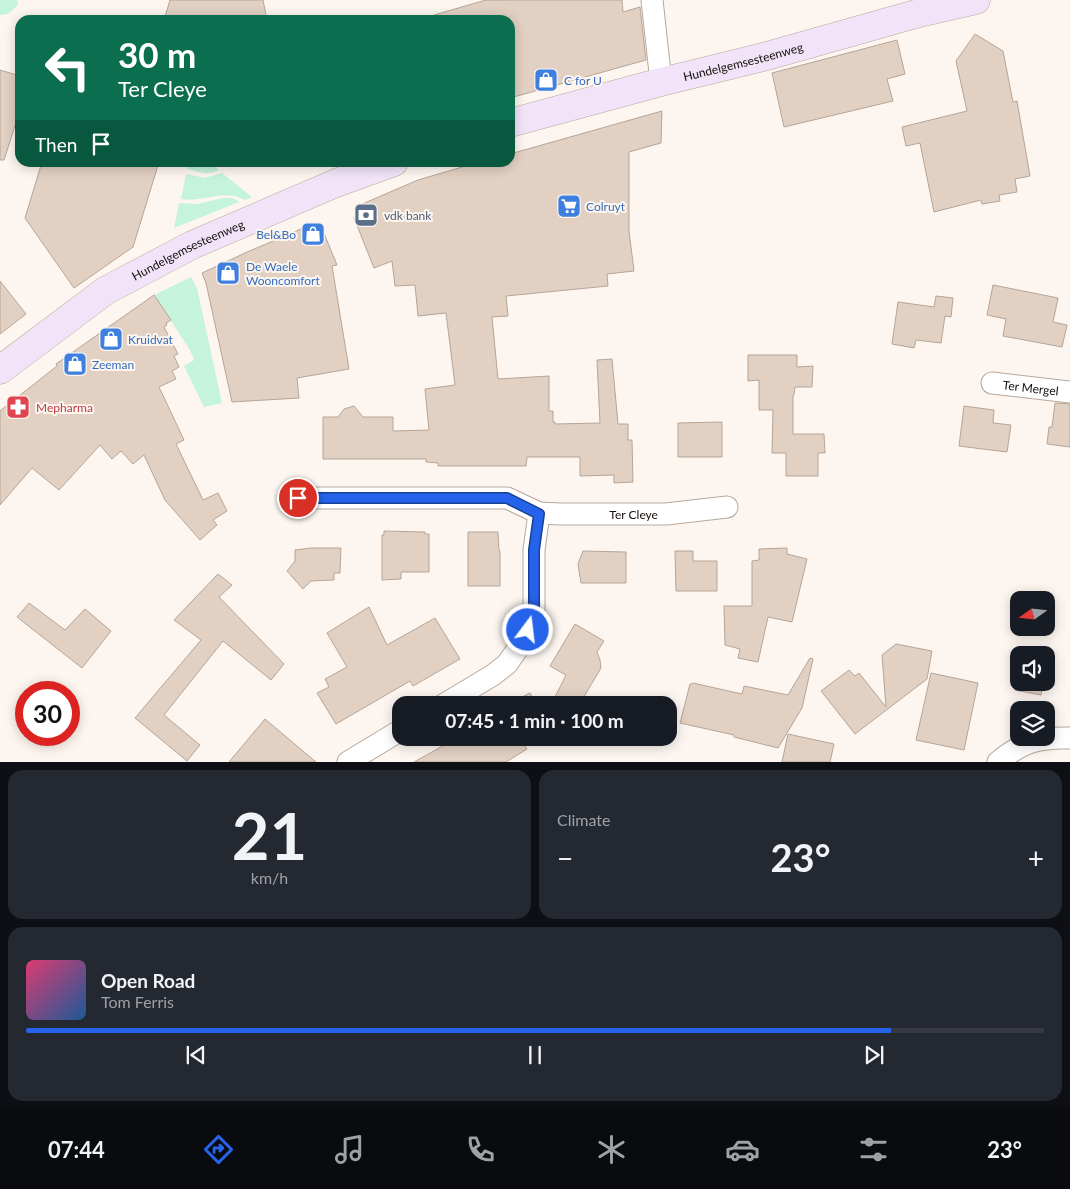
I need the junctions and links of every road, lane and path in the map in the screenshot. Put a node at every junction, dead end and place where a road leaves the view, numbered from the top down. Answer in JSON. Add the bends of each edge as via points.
{"nodes":[{"id":1,"x":652,"y":0,"type":"edge"},
{"id":2,"x":976,"y":0,"type":"edge"},
{"id":3,"x":661,"y":82,"type":"junction"},
{"id":4,"x":515,"y":122,"type":"edge"},
{"id":5,"x":380,"y":167,"type":"edge"},
{"id":6,"x":0,"y":370,"type":"edge"},
{"id":7,"x":992,"y":383,"type":"dead end"},
{"id":8,"x":1070,"y":392,"type":"edge"},
{"id":9,"x":298,"y":498,"type":"dead end"},
{"id":10,"x":727,"y":507,"type":"dead end"},
{"id":11,"x":539,"y":514,"type":"junction"},
{"id":12,"x":458,"y":696,"type":"edge"},
{"id":13,"x":392,"y":735,"type":"edge"},
{"id":14,"x":1070,"y":738,"type":"edge"},
{"id":15,"x":348,"y":762,"type":"edge"},
{"id":16,"x":998,"y":762,"type":"edge"}],
"edges":[{"from":1,"to":3,"type":"street"},
{"from":2,"to":3,"type":"main road","name":"Hundelgemsesteenweg"},
{"from":3,"to":4,"type":"main road","name":"Hundelgemsesteenweg"},
{"from":5,"to":6,"type":"main road","name":"Hundelgemsesteenweg","via":[[192,245],[105,291]]},
{"from":7,"to":8,"type":"street","name":"Ter Mergel"},
{"from":9,"to":11,"type":"street","name":"Ter Cleye","via":[[507,498]]},
{"from":10,"to":11,"type":"street","name":"Ter Cleye","via":[[666,514]]},
{"from":11,"to":12,"type":"street","via":[[534,550],[534,614],[521,644],[508,664]]},
{"from":13,"to":15,"type":"street"},
{"from":14,"to":16,"type":"street","via":[[1022,744]]}]}
